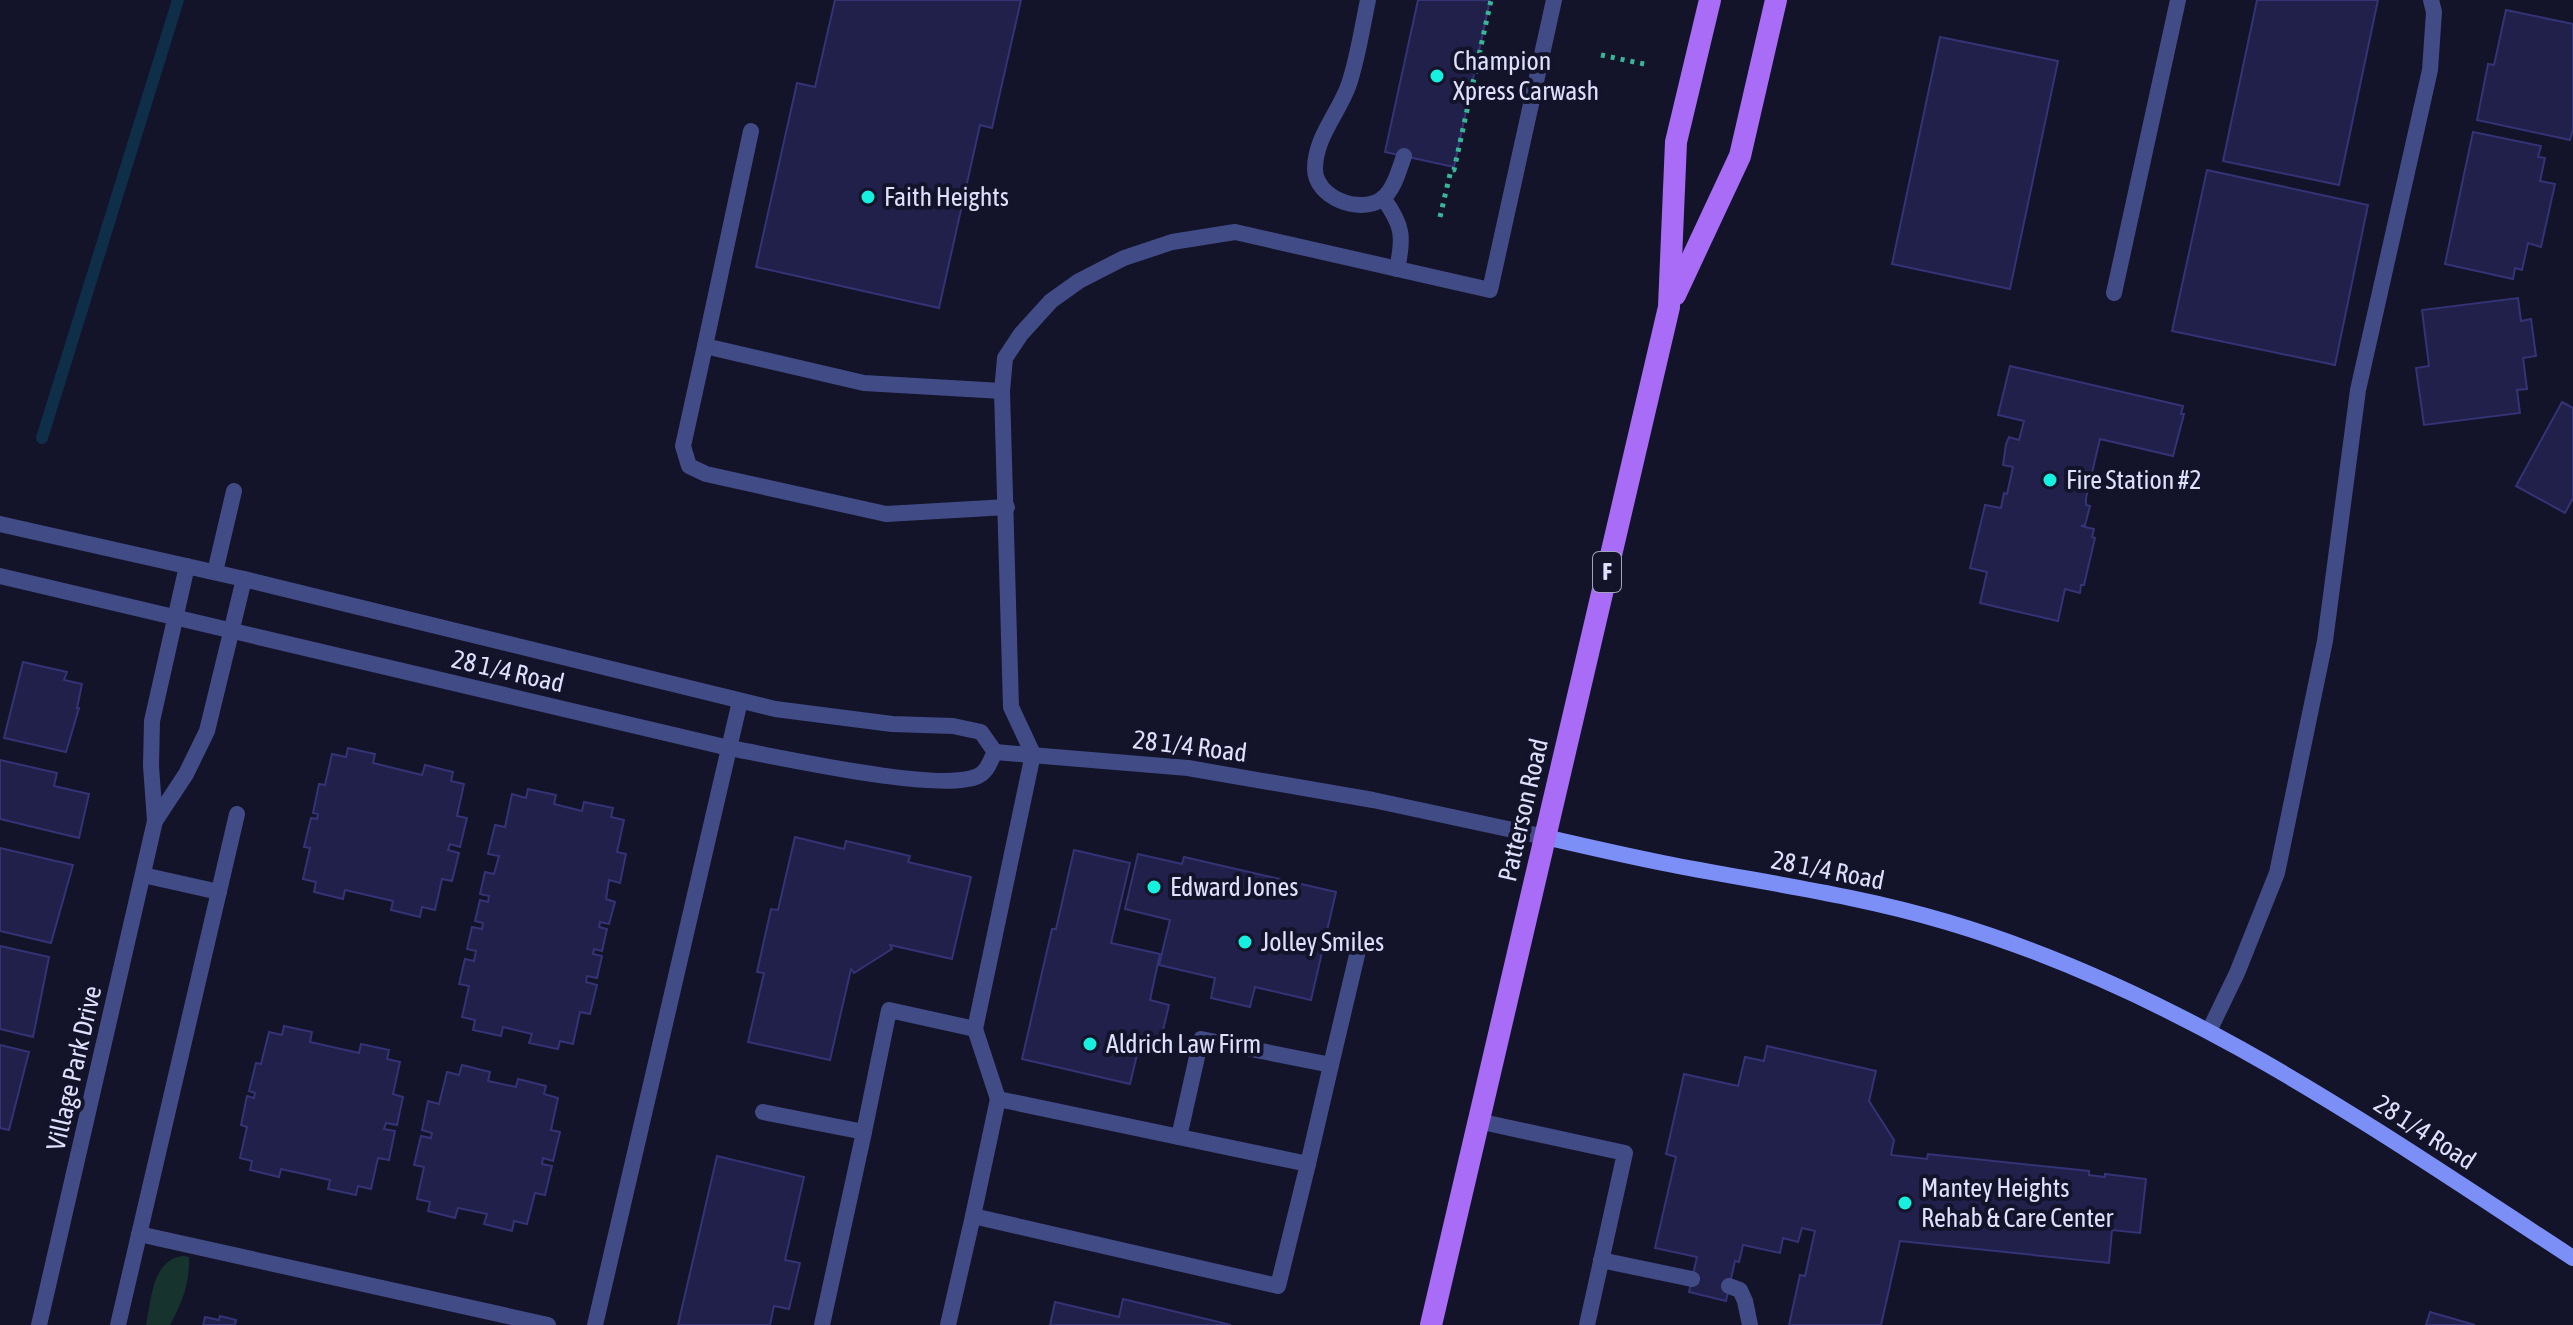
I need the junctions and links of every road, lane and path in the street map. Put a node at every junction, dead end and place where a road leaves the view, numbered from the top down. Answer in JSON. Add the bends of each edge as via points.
{"nodes":[{"id":1,"x":1368,"y":0,"type":"edge"},
{"id":2,"x":1491,"y":0,"type":"edge"},
{"id":3,"x":1554,"y":0,"type":"edge"},
{"id":4,"x":1710,"y":0,"type":"edge"},
{"id":5,"x":1776,"y":0,"type":"edge"},
{"id":6,"x":2178,"y":0,"type":"edge"},
{"id":7,"x":2431,"y":0,"type":"edge"},
{"id":8,"x":1601,"y":55,"type":"dead end"},
{"id":9,"x":1649,"y":65,"type":"dead end"},
{"id":10,"x":751,"y":131,"type":"dead end"},
{"id":11,"x":1404,"y":156,"type":"dead end"},
{"id":12,"x":1383,"y":198,"type":"junction"},
{"id":13,"x":1440,"y":217,"type":"dead end"},
{"id":14,"x":1397,"y":269,"type":"junction"},
{"id":15,"x":2114,"y":293,"type":"dead end"},
{"id":16,"x":1669,"y":307,"type":"junction"},
{"id":17,"x":705,"y":346,"type":"junction"},
{"id":18,"x":1002,"y":391,"type":"junction"},
{"id":19,"x":234,"y":491,"type":"dead end"},
{"id":20,"x":1007,"y":507,"type":"junction"},
{"id":21,"x":0,"y":524,"type":"edge"},
{"id":22,"x":187,"y":566,"type":"junction"},
{"id":23,"x":215,"y":572,"type":"junction"},
{"id":24,"x":0,"y":576,"type":"edge"},
{"id":25,"x":244,"y":579,"type":"junction"},
{"id":26,"x":176,"y":616,"type":"junction"},
{"id":27,"x":232,"y":631,"type":"junction"},
{"id":28,"x":740,"y":701,"type":"junction"},
{"id":29,"x":729,"y":748,"type":"junction"},
{"id":30,"x":995,"y":752,"type":"junction"},
{"id":31,"x":1033,"y":754,"type":"junction"},
{"id":32,"x":237,"y":814,"type":"dead end"},
{"id":33,"x":155,"y":821,"type":"junction"},
{"id":34,"x":1545,"y":837,"type":"junction"},
{"id":35,"x":143,"y":875,"type":"junction"},
{"id":36,"x":219,"y":892,"type":"junction"},
{"id":37,"x":1357,"y":955,"type":"dead end"},
{"id":38,"x":975,"y":1029,"type":"junction"},
{"id":39,"x":2209,"y":1031,"type":"junction"},
{"id":40,"x":1331,"y":1065,"type":"junction"},
{"id":41,"x":998,"y":1099,"type":"junction"},
{"id":42,"x":763,"y":1112,"type":"dead end"},
{"id":43,"x":1478,"y":1121,"type":"junction"},
{"id":44,"x":864,"y":1132,"type":"junction"},
{"id":45,"x":1179,"y":1137,"type":"junction"},
{"id":46,"x":1308,"y":1164,"type":"junction"},
{"id":47,"x":973,"y":1216,"type":"junction"},
{"id":48,"x":139,"y":1234,"type":"junction"},
{"id":49,"x":2573,"y":1258,"type":"edge"},
{"id":50,"x":1601,"y":1260,"type":"junction"},
{"id":51,"x":1692,"y":1279,"type":"dead end"},
{"id":52,"x":1729,"y":1286,"type":"dead end"},
{"id":53,"x":39,"y":1325,"type":"edge"},
{"id":54,"x":118,"y":1325,"type":"edge"},
{"id":55,"x":548,"y":1325,"type":"edge"},
{"id":56,"x":595,"y":1325,"type":"edge"},
{"id":57,"x":822,"y":1325,"type":"edge"},
{"id":58,"x":948,"y":1325,"type":"edge"},
{"id":59,"x":1431,"y":1325,"type":"edge"},
{"id":60,"x":1587,"y":1325,"type":"edge"},
{"id":61,"x":1750,"y":1325,"type":"edge"}],
"edges":[{"from":1,"to":12,"type":"street","via":[[1350,81],[1322,136],[1315,169],[1318,184],[1335,199],[1364,204]]},
{"from":2,"to":13,"type":"path"},
{"from":3,"to":14,"type":"street","via":[[1490,290]]},
{"from":4,"to":16,"type":"main road","name":"Patterson Road","number":"F","via":[[1676,142]]},
{"from":5,"to":16,"type":"main road","name":"Patterson Road","number":"F","via":[[1740,156]]},
{"from":6,"to":15,"type":"street"},
{"from":7,"to":39,"type":"street","via":[[2430,70],[2358,390],[2325,641],[2277,873]]},
{"from":8,"to":9,"type":"path"},
{"from":10,"to":17,"type":"street"},
{"from":11,"to":12,"type":"street"},
{"from":12,"to":14,"type":"street","via":[[1402,231]]},
{"from":14,"to":18,"type":"street","via":[[1235,232],[1172,242],[1124,258],[1051,301],[1005,358]]},
{"from":16,"to":34,"type":"main road","name":"Patterson Road","number":"F"},
{"from":17,"to":18,"type":"street","via":[[864,383]]},
{"from":17,"to":20,"type":"street","via":[[683,446],[689,466],[886,514]]},
{"from":18,"to":20,"type":"street"},
{"from":19,"to":23,"type":"street"},
{"from":20,"to":31,"type":"street","via":[[1011,707]]},
{"from":21,"to":22,"type":"street","name":"28 1/4 Road"},
{"from":22,"to":23,"type":"street","name":"28 1/4 Road"},
{"from":22,"to":26,"type":"street","name":"Village Park Drive"},
{"from":23,"to":25,"type":"street","name":"28 1/4 Road"},
{"from":24,"to":26,"type":"street","name":"28 1/4 Road"},
{"from":25,"to":27,"type":"street","name":"Village Park Drive"},
{"from":25,"to":28,"type":"street","name":"28 1/4 Road"},
{"from":26,"to":27,"type":"street","name":"28 1/4 Road"},
{"from":26,"to":33,"type":"street","name":"Village Park Drive","via":[[152,721]]},
{"from":27,"to":29,"type":"street","name":"28 1/4 Road"},
{"from":27,"to":33,"type":"street","name":"Village Park Drive","via":[[207,731]]},
{"from":28,"to":29,"type":"street"},
{"from":28,"to":30,"type":"street","name":"28 1/4 Road","via":[[839,719],[953,726],[981,732]]},
{"from":29,"to":30,"type":"street","name":"28 1/4 Road","via":[[884,775],[952,781],[986,771]]},
{"from":29,"to":56,"type":"street"},
{"from":30,"to":31,"type":"street","name":"28 1/4 Road"},
{"from":31,"to":34,"type":"street","name":"28 1/4 Road","via":[[1277,782]]},
{"from":31,"to":38,"type":"street"},
{"from":32,"to":36,"type":"street"},
{"from":33,"to":35,"type":"street","name":"Village Park Drive"},
{"from":34,"to":39,"type":"main road","name":"28 1/4 Road","via":[[1856,898],[1948,922],[2115,985]]},
{"from":34,"to":43,"type":"main road","name":"Patterson Road","number":"F"},
{"from":35,"to":36,"type":"street"},
{"from":35,"to":53,"type":"street","name":"Village Park Drive"},
{"from":36,"to":48,"type":"street"},
{"from":37,"to":40,"type":"street"},
{"from":38,"to":41,"type":"street"},
{"from":38,"to":44,"type":"street","via":[[889,1010]]},
{"from":39,"to":49,"type":"main road","name":"28 1/4 Road","via":[[2394,1139]]},
{"from":40,"to":45,"type":"street","via":[[1201,1039]]},
{"from":40,"to":46,"type":"street"},
{"from":41,"to":45,"type":"street"},
{"from":41,"to":47,"type":"street"},
{"from":42,"to":44,"type":"street"},
{"from":43,"to":50,"type":"street","via":[[1625,1153]]},
{"from":43,"to":59,"type":"main road","name":"Patterson Road","number":"F"},
{"from":44,"to":57,"type":"street"},
{"from":45,"to":46,"type":"street"},
{"from":46,"to":47,"type":"street","via":[[1278,1286]]},
{"from":47,"to":58,"type":"street"},
{"from":48,"to":54,"type":"street"},
{"from":48,"to":55,"type":"street"},
{"from":50,"to":51,"type":"street"},
{"from":50,"to":60,"type":"street"},
{"from":52,"to":61,"type":"street","via":[[1740,1290]]}]}
